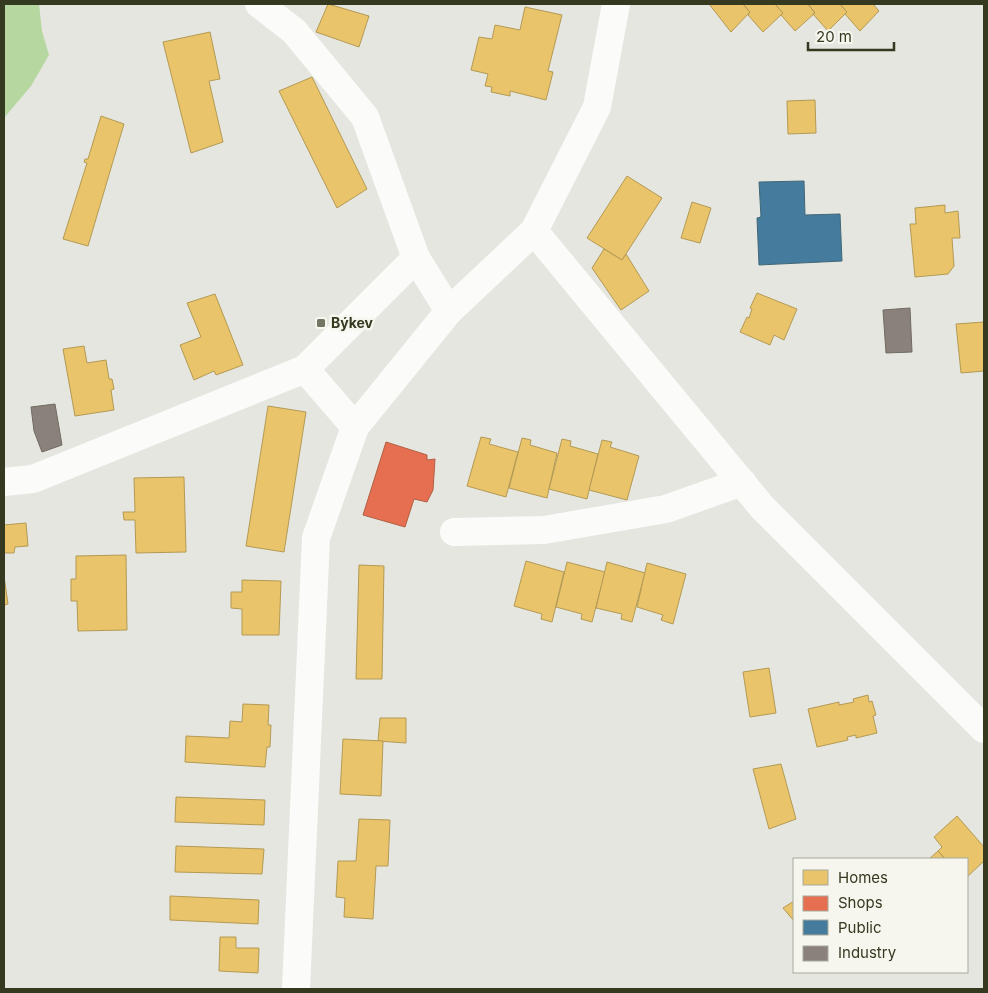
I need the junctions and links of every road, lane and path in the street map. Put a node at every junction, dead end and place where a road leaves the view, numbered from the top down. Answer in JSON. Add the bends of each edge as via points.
{"nodes":[{"id":1,"x":259,"y":4,"type":"edge"},
{"id":2,"x":616,"y":4,"type":"edge"},
{"id":3,"x":534,"y":231,"type":"junction"},
{"id":4,"x":416,"y":258,"type":"junction"},
{"id":5,"x":449,"y":311,"type":"junction"},
{"id":6,"x":304,"y":369,"type":"junction"},
{"id":7,"x":355,"y":426,"type":"junction"},
{"id":8,"x":4,"y":482,"type":"edge"},
{"id":9,"x":742,"y":482,"type":"junction"},
{"id":10,"x":454,"y":532,"type":"dead end"},
{"id":11,"x":984,"y":728,"type":"edge"},
{"id":12,"x":296,"y":989,"type":"edge"}],
"edges":[{"from":1,"to":4,"type":"street","via":[[294,31],[365,118]]},
{"from":2,"to":3,"type":"street","via":[[597,107]]},
{"from":3,"to":5,"type":"street"},
{"from":3,"to":9,"type":"street"},
{"from":4,"to":5,"type":"street"},
{"from":4,"to":6,"type":"street"},
{"from":5,"to":7,"type":"street"},
{"from":6,"to":7,"type":"street"},
{"from":6,"to":8,"type":"street","via":[[33,479]]},
{"from":7,"to":12,"type":"street","via":[[316,538]]},
{"from":9,"to":10,"type":"street","via":[[666,509],[544,530]]},
{"from":9,"to":11,"type":"street","via":[[762,507]]}]}
